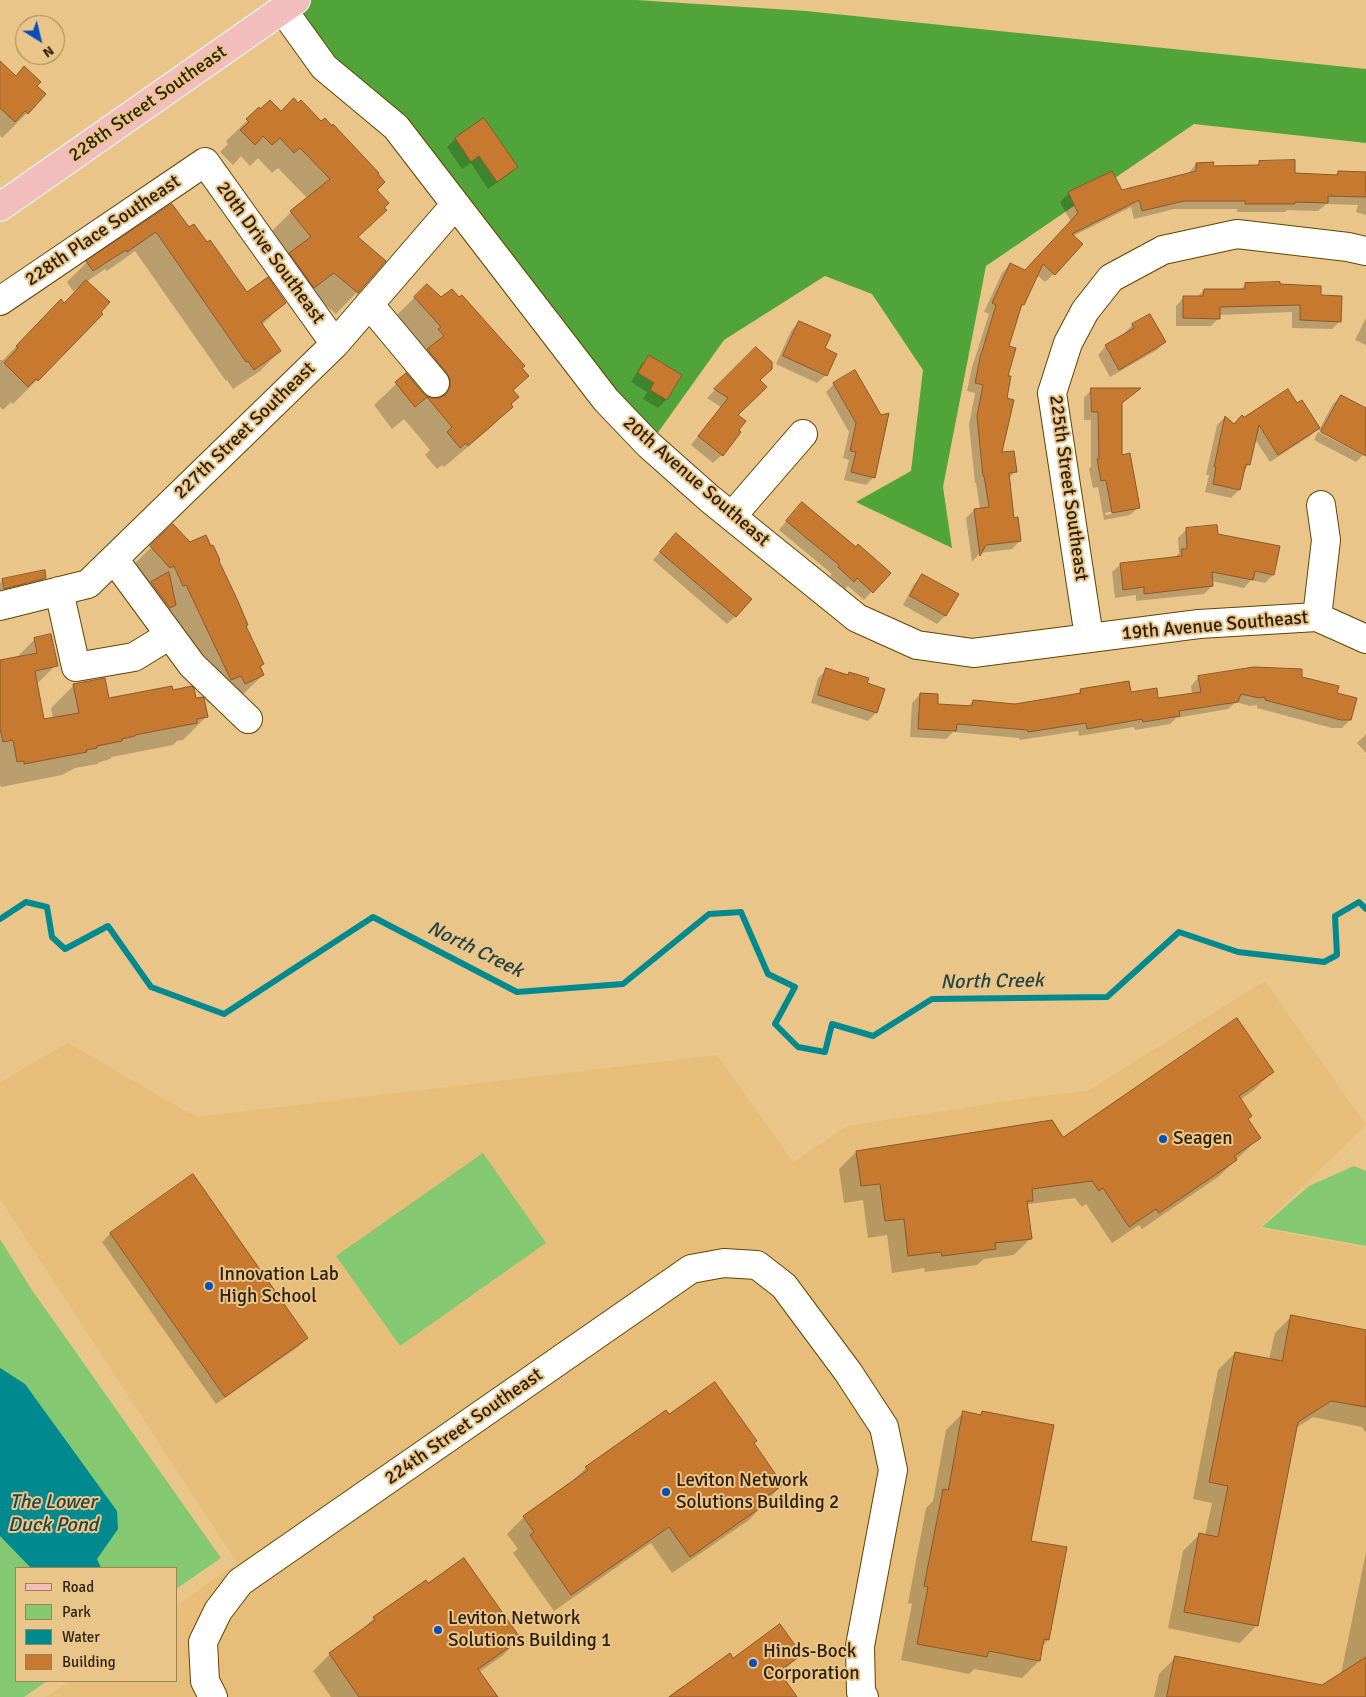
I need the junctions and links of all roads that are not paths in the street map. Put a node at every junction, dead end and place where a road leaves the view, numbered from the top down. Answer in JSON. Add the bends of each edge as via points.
{"nodes":[{"id":1,"x":290,"y":5,"type":"edge"},
{"id":2,"x":205,"y":162,"type":"joint"},
{"id":3,"x":456,"y":206,"type":"junction"},
{"id":4,"x":0,"y":207,"type":"edge"},
{"id":5,"x":1366,"y":251,"type":"edge"},
{"id":6,"x":0,"y":301,"type":"edge"},
{"id":7,"x":370,"y":304,"type":"junction"},
{"id":8,"x":335,"y":344,"type":"junction"},
{"id":9,"x":435,"y":382,"type":"dead end"},
{"id":10,"x":803,"y":434,"type":"dead end"},
{"id":11,"x":1321,"y":505,"type":"dead end"},
{"id":12,"x":732,"y":516,"type":"junction"},
{"id":13,"x":114,"y":559,"type":"junction"},
{"id":14,"x":59,"y":591,"type":"junction"},
{"id":15,"x":0,"y":606,"type":"edge"},
{"id":16,"x":1317,"y":617,"type":"junction"},
{"id":17,"x":170,"y":635,"type":"junction"},
{"id":18,"x":1089,"y":638,"type":"junction"},
{"id":19,"x":1366,"y":639,"type":"edge"},
{"id":20,"x":248,"y":720,"type":"dead end"},
{"id":21,"x":213,"y":1697,"type":"edge"},
{"id":22,"x":864,"y":1697,"type":"edge"}],
"edges":[{"from":1,"to":3,"type":"street","name":"20th Avenue Southeast","via":[[324,67],[396,127]]},
{"from":1,"to":4,"type":"main road","name":"228th Street Southeast"},
{"from":2,"to":6,"type":"street","name":"228th Place Southeast"},
{"from":2,"to":8,"type":"street","name":"20th Drive Southeast"},
{"from":3,"to":7,"type":"street","name":"227th Street Southeast"},
{"from":3,"to":12,"type":"street","name":"20th Avenue Southeast","via":[[606,400],[649,445]]},
{"from":5,"to":18,"type":"street","name":"225th Street Southeast","via":[[1237,234],[1163,250],[1111,278],[1085,311],[1068,343],[1052,393]]},
{"from":7,"to":8,"type":"street","name":"227th Street Southeast"},
{"from":7,"to":9,"type":"street"},
{"from":8,"to":13,"type":"street","name":"227th Street Southeast"},
{"from":10,"to":12,"type":"street"},
{"from":11,"to":16,"type":"street","via":[[1326,540]]},
{"from":12,"to":18,"type":"street","name":"20th Avenue Southeast","via":[[857,618],[917,645],[972,653]]},
{"from":13,"to":14,"type":"street","name":"227th Street Southeast","via":[[88,584]]},
{"from":13,"to":17,"type":"street"},
{"from":14,"to":15,"type":"street","name":"227th Street Southeast"},
{"from":14,"to":17,"type":"street","via":[[76,667],[134,657]]},
{"from":16,"to":18,"type":"street","name":"19th Avenue Southeast","via":[[1199,624]]},
{"from":16,"to":19,"type":"street","name":"19th Avenue Southeast"},
{"from":17,"to":20,"type":"street","via":[[192,665]]},
{"from":21,"to":22,"type":"street","name":"224th Street Southeast","via":[[205,1681],[203,1642],[218,1610],[240,1582],[691,1269],[724,1263],[757,1265],[784,1286],[884,1427],[893,1470],[860,1646],[861,1692]]}]}
